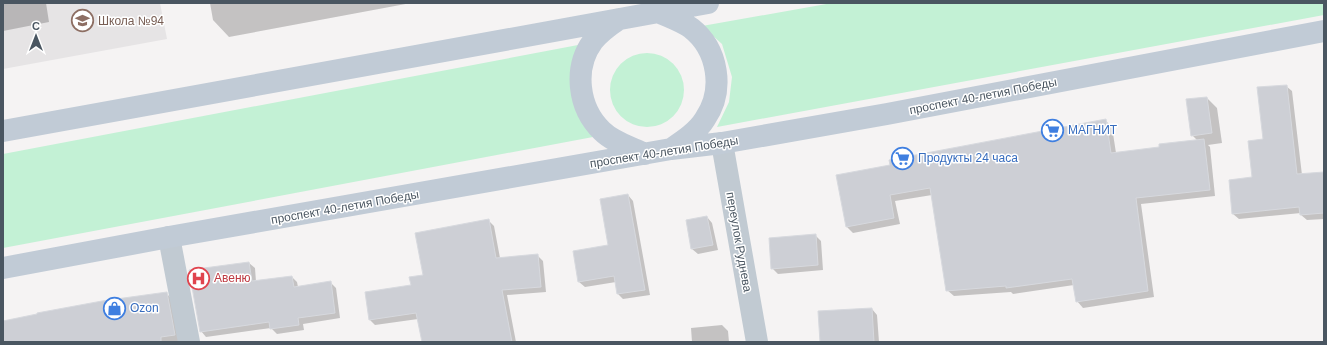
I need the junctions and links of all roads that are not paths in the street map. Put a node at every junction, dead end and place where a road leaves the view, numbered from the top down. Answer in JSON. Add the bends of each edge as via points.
{"nodes":[{"id":1,"x":708,"y":3,"type":"edge"},
{"id":2,"x":658,"y":12,"type":"junction"},
{"id":3,"x":620,"y":18,"type":"junction"},
{"id":4,"x":1324,"y":31,"type":"edge"},
{"id":5,"x":3,"y":131,"type":"edge"},
{"id":6,"x":722,"y":143,"type":"junction"},
{"id":7,"x":671,"y":149,"type":"junction"},
{"id":8,"x":645,"y":154,"type":"junction"},
{"id":9,"x":169,"y":237,"type":"junction"},
{"id":10,"x":3,"y":268,"type":"edge"},
{"id":11,"x":188,"y":342,"type":"edge"},
{"id":12,"x":757,"y":342,"type":"edge"}],
"edges":[{"from":1,"to":2,"type":"main road"},
{"from":2,"to":3,"type":"main road"},
{"from":2,"to":7,"type":"main road","via":[[690,28],[699,36],[713,59],[716,73],[715,97],[705,120]]},
{"from":3,"to":5,"type":"main road"},
{"from":3,"to":8,"type":"main road","via":[[593,41],[586,54],[580,80],[581,95],[587,112],[601,130],[611,138]]},
{"from":4,"to":6,"type":"main road","name":"проспект 40-летия Победы"},
{"from":6,"to":7,"type":"main road","name":"проспект 40-летия Победы"},
{"from":6,"to":12,"type":"street","name":"переулок Руднева"},
{"from":7,"to":8,"type":"main road","name":"проспект 40-летия Победы"},
{"from":8,"to":9,"type":"main road","name":"проспект 40-летия Победы"},
{"from":9,"to":10,"type":"main road","name":"проспект 40-летия Победы"},
{"from":9,"to":11,"type":"street"}]}
